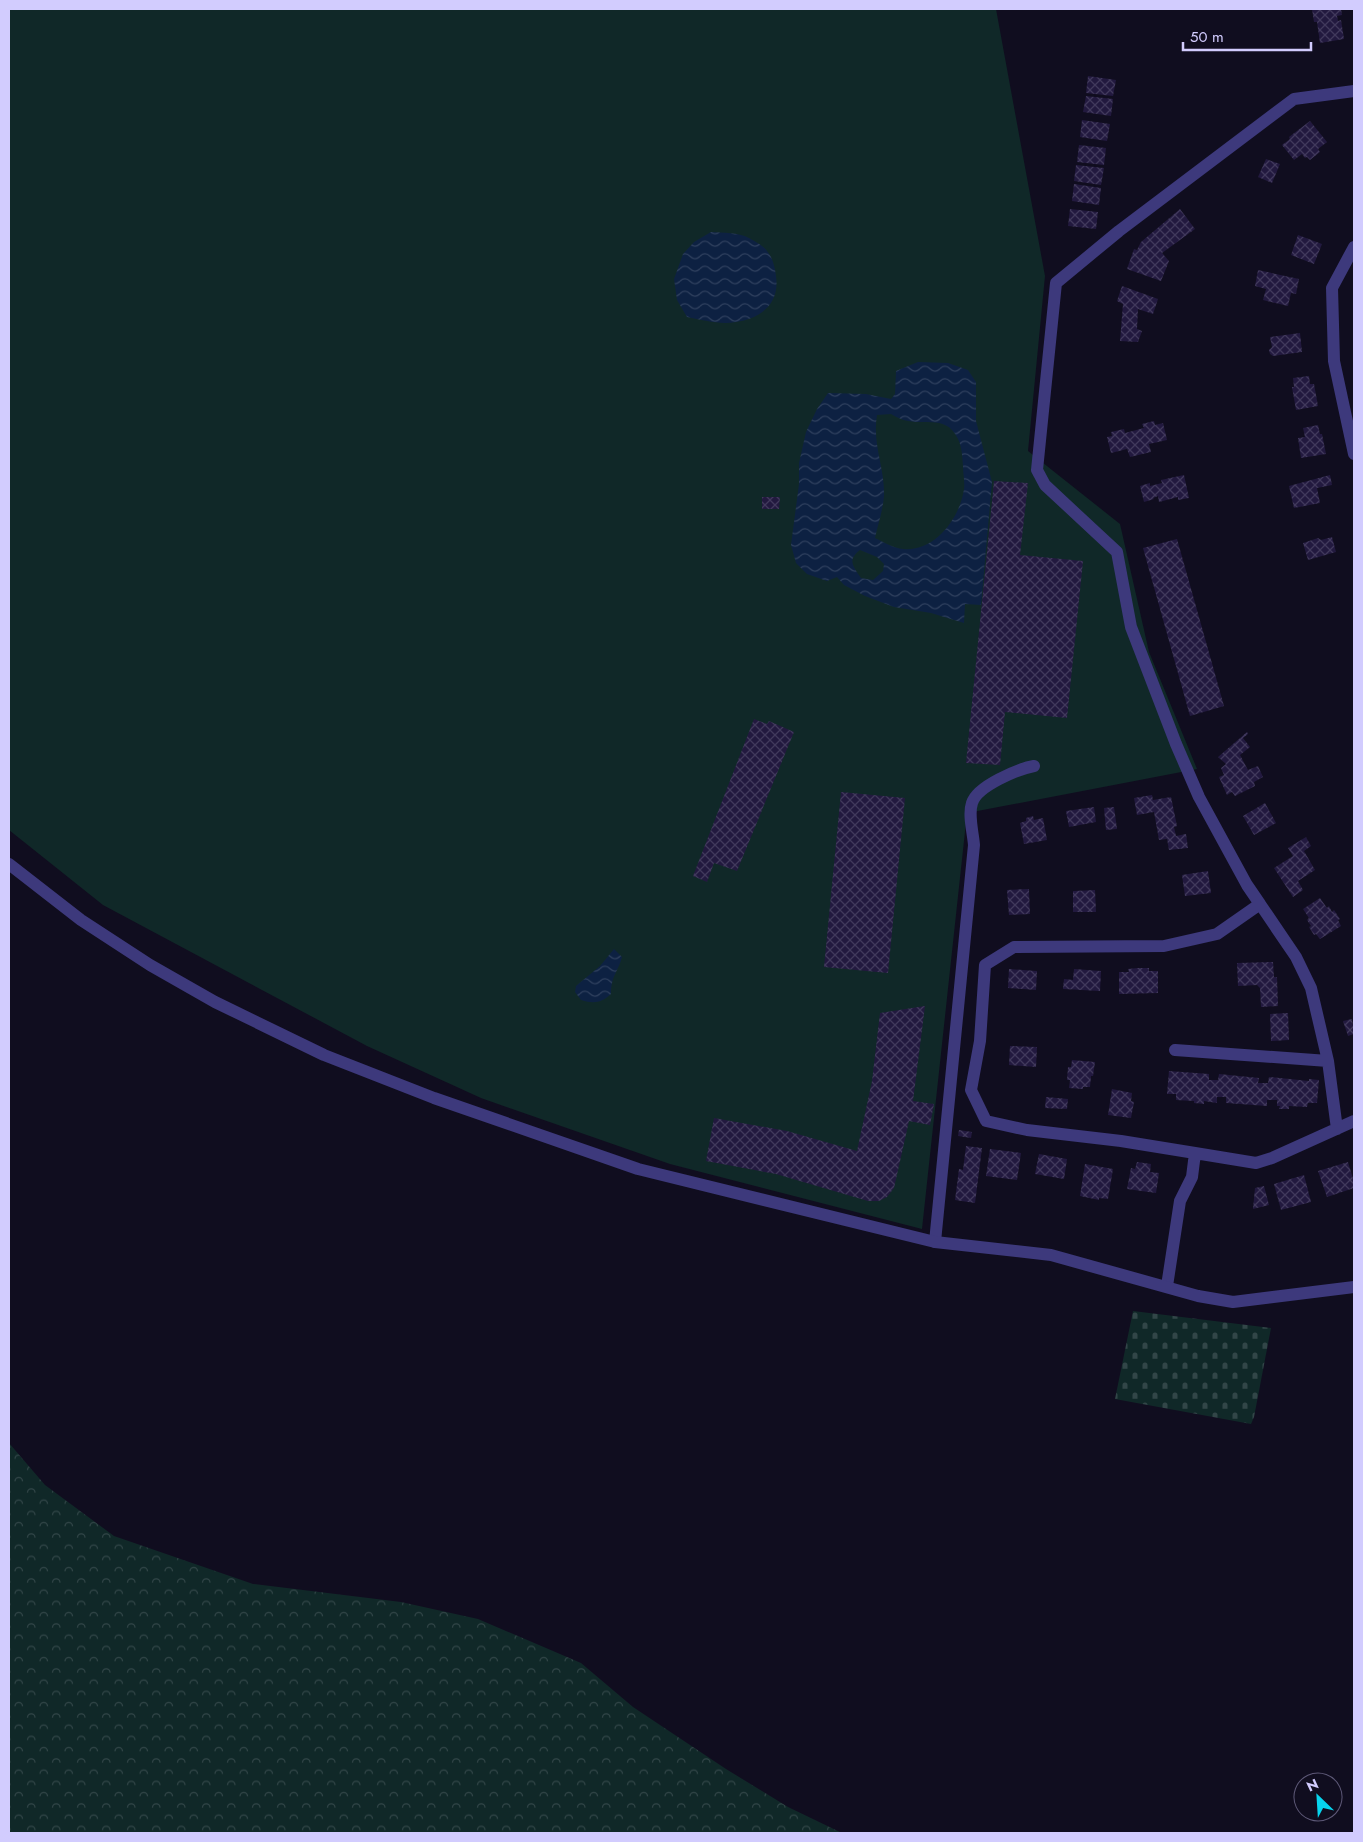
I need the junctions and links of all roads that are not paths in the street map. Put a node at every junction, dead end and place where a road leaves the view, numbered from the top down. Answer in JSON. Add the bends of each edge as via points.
{"nodes":[{"id":1,"x":1354,"y":91,"type":"edge"},
{"id":2,"x":1354,"y":247,"type":"edge"},
{"id":3,"x":1348,"y":395,"type":"edge"},
{"id":4,"x":1354,"y":454,"type":"edge"},
{"id":5,"x":1034,"y":766,"type":"dead end"},
{"id":6,"x":9,"y":864,"type":"edge"},
{"id":7,"x":1260,"y":904,"type":"junction"},
{"id":8,"x":1175,"y":1050,"type":"dead end"},
{"id":9,"x":1328,"y":1061,"type":"junction"},
{"id":10,"x":1354,"y":1120,"type":"edge"},
{"id":11,"x":1337,"y":1129,"type":"junction"},
{"id":12,"x":1195,"y":1153,"type":"junction"},
{"id":13,"x":935,"y":1242,"type":"junction"},
{"id":14,"x":1168,"y":1286,"type":"junction"},
{"id":15,"x":1354,"y":1287,"type":"edge"}],
"edges":[{"from":1,"to":7,"type":"street","via":[[1294,99],[1119,231],[1056,283],[1037,470],[1045,485],[1117,552],[1131,627],[1176,744],[1199,797]]},
{"from":2,"to":3,"type":"street","via":[[1332,288],[1334,361]]},
{"from":3,"to":4,"type":"street"},
{"from":5,"to":13,"type":"street","via":[[1020,769],[983,789],[972,802],[974,845]]},
{"from":6,"to":13,"type":"street","via":[[80,920],[150,964],[215,1002],[324,1055],[434,1098],[638,1169]]},
{"from":7,"to":9,"type":"street","via":[[1308,979]]},
{"from":7,"to":12,"type":"street","via":[[1218,934],[1164,946],[1014,947],[985,965],[980,1040],[971,1090],[986,1120],[1027,1130]]},
{"from":8,"to":9,"type":"street"},
{"from":9,"to":11,"type":"street"},
{"from":10,"to":11,"type":"street"},
{"from":11,"to":12,"type":"street","via":[[1256,1163]]},
{"from":12,"to":14,"type":"street","via":[[1192,1177],[1180,1202]]},
{"from":13,"to":14,"type":"street","via":[[1051,1255]]},
{"from":14,"to":15,"type":"street","via":[[1198,1296],[1233,1302]]}]}
